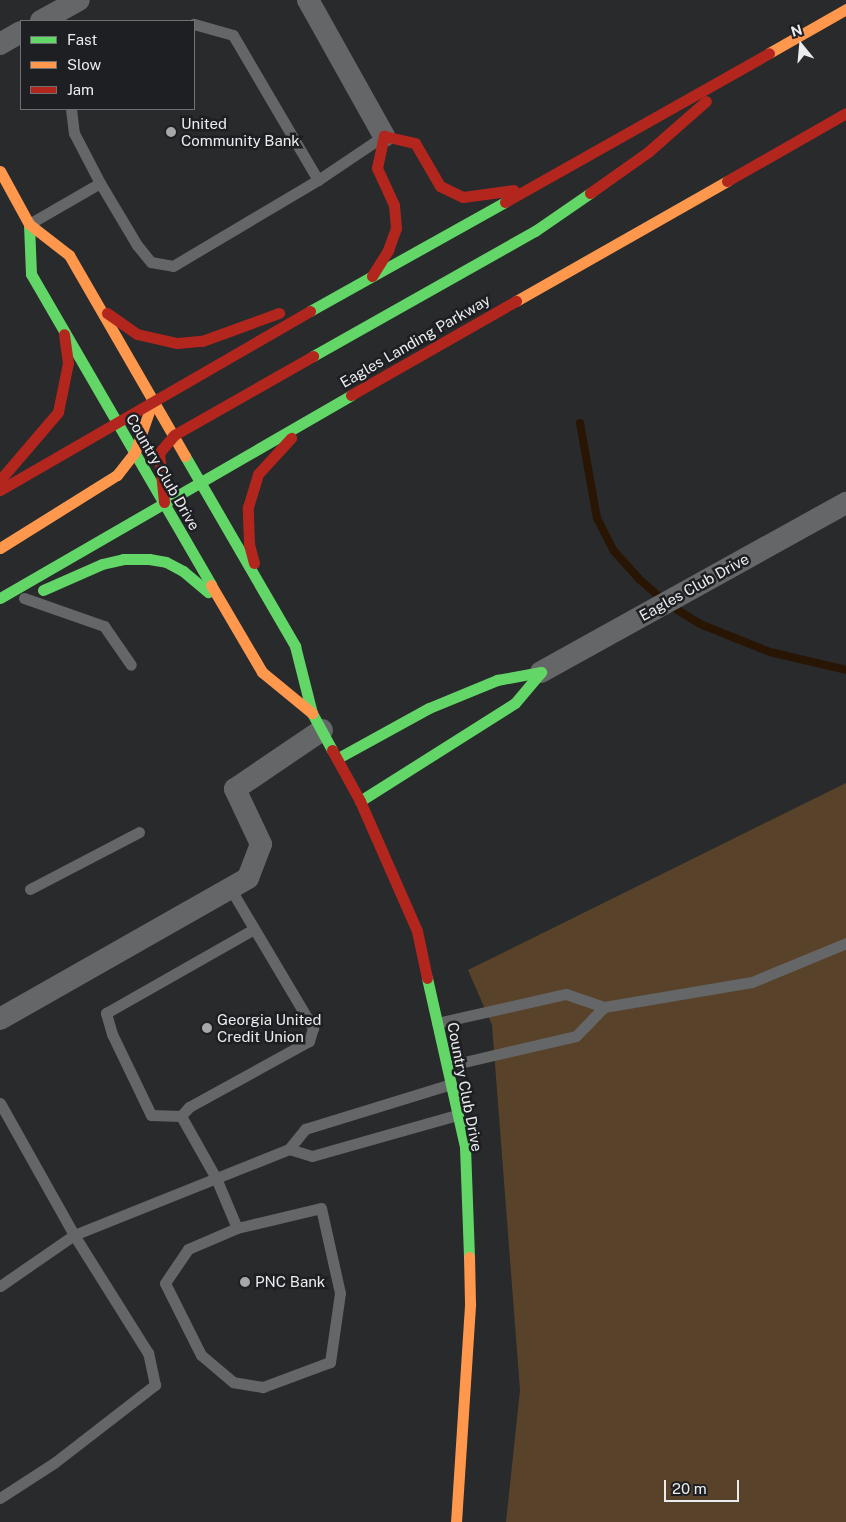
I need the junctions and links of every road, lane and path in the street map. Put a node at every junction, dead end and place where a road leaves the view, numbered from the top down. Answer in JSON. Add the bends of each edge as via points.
{"nodes":[{"id":1,"x":79,"y":0,"type":"edge"},
{"id":2,"x":308,"y":0,"type":"edge"},
{"id":3,"x":846,"y":9,"type":"edge"},
{"id":4,"x":48,"y":12,"type":"edge"},
{"id":5,"x":195,"y":24,"type":"edge"},
{"id":6,"x":20,"y":33,"type":"edge"},
{"id":7,"x":0,"y":44,"type":"edge"},
{"id":8,"x":749,"y":64,"type":"junction"},
{"id":9,"x":71,"y":110,"type":"edge"},
{"id":10,"x":846,"y":113,"type":"edge"},
{"id":11,"x":384,"y":136,"type":"junction"},
{"id":12,"x":0,"y":170,"type":"edge"},
{"id":13,"x":318,"y":180,"type":"junction"},
{"id":14,"x":100,"y":183,"type":"junction"},
{"id":15,"x":528,"y":188,"type":"junction"},
{"id":16,"x":29,"y":224,"type":"junction"},
{"id":17,"x":372,"y":276,"type":"junction"},
{"id":18,"x":99,"y":306,"type":"junction"},
{"id":19,"x":64,"y":330,"type":"junction"},
{"id":20,"x":154,"y":400,"type":"junction"},
{"id":21,"x":316,"y":415,"type":"junction"},
{"id":22,"x":117,"y":421,"type":"junction"},
{"id":23,"x":174,"y":435,"type":"junction"},
{"id":24,"x":135,"y":452,"type":"junction"},
{"id":25,"x":0,"y":480,"type":"edge"},
{"id":26,"x":200,"y":480,"type":"junction"},
{"id":27,"x":0,"y":490,"type":"edge"},
{"id":28,"x":164,"y":502,"type":"junction"},
{"id":29,"x":846,"y":502,"type":"edge"},
{"id":30,"x":0,"y":548,"type":"edge"},
{"id":31,"x":261,"y":586,"type":"junction"},
{"id":32,"x":0,"y":598,"type":"edge"},
{"id":33,"x":24,"y":598,"type":"junction"},
{"id":34,"x":224,"y":606,"type":"junction"},
{"id":35,"x":0,"y":608,"type":"edge"},
{"id":36,"x":131,"y":665,"type":"dead end"},
{"id":37,"x":541,"y":672,"type":"junction"},
{"id":38,"x":317,"y":722,"type":"junction"},
{"id":39,"x":338,"y":758,"type":"junction"},
{"id":40,"x":360,"y":800,"type":"junction"},
{"id":41,"x":139,"y":832,"type":"dead end"},
{"id":42,"x":230,"y":888,"type":"junction"},
{"id":43,"x":30,"y":889,"type":"dead end"},
{"id":44,"x":254,"y":929,"type":"junction"},
{"id":45,"x":846,"y":943,"type":"edge"},
{"id":46,"x":604,"y":1007,"type":"junction"},
{"id":47,"x":0,"y":1019,"type":"edge"},
{"id":48,"x":437,"y":1022,"type":"junction"},
{"id":49,"x":447,"y":1066,"type":"junction"},
{"id":50,"x":451,"y":1084,"type":"junction"},
{"id":51,"x":0,"y":1103,"type":"edge"},
{"id":52,"x":457,"y":1115,"type":"junction"},
{"id":53,"x":181,"y":1116,"type":"junction"},
{"id":54,"x":289,"y":1149,"type":"junction"},
{"id":55,"x":216,"y":1178,"type":"junction"},
{"id":56,"x":237,"y":1228,"type":"junction"},
{"id":57,"x":74,"y":1235,"type":"junction"},
{"id":58,"x":0,"y":1286,"type":"edge"},
{"id":59,"x":0,"y":1498,"type":"edge"},
{"id":60,"x":456,"y":1522,"type":"edge"}],
"edges":[{"from":1,"to":4,"type":"street"},
{"from":2,"to":11,"type":"street"},
{"from":3,"to":8,"type":"main road"},
{"from":5,"to":13,"type":"lane","via":[[233,35]]},
{"from":6,"to":7,"type":"street"},
{"from":8,"to":15,"type":"main road"},
{"from":8,"to":23,"type":"main road","via":[[648,152],[535,231]]},
{"from":9,"to":14,"type":"lane","via":[[74,133]]},
{"from":10,"to":21,"type":"main road","name":"Eagles Landing Parkway"},
{"from":11,"to":13,"type":"lane"},
{"from":11,"to":15,"type":"main road","via":[[415,143],[440,186],[463,197]]},
{"from":11,"to":17,"type":"main road","via":[[377,168],[394,205],[396,228],[388,250]]},
{"from":12,"to":16,"type":"main road","name":"Country Club Drive"},
{"from":13,"to":14,"type":"lane","via":[[173,266],[151,262],[137,245]]},
{"from":14,"to":16,"type":"lane"},
{"from":15,"to":17,"type":"main road"},
{"from":16,"to":18,"type":"main road","name":"Country Club Drive","via":[[70,255]]},
{"from":16,"to":19,"type":"main road","name":"Country Club Drive","via":[[31,274]]},
{"from":17,"to":18,"type":"main road","via":[[202,341],[177,343],[137,334]]},
{"from":17,"to":20,"type":"main road"},
{"from":18,"to":20,"type":"main road","name":"Country Club Drive"},
{"from":19,"to":22,"type":"main road","name":"Country Club Drive"},
{"from":19,"to":25,"type":"main road","via":[[68,363],[58,412]]},
{"from":20,"to":22,"type":"main road"},
{"from":20,"to":23,"type":"main road","name":"Country Club Drive"},
{"from":20,"to":24,"type":"main road"},
{"from":21,"to":26,"type":"main road","name":"Eagles Landing Parkway"},
{"from":21,"to":31,"type":"main road","via":[[258,474],[248,507],[249,544]]},
{"from":22,"to":24,"type":"main road","name":"Country Club Drive"},
{"from":22,"to":27,"type":"main road"},
{"from":23,"to":26,"type":"main road","name":"Country Club Drive"},
{"from":23,"to":28,"type":"main road","via":[[159,453]]},
{"from":24,"to":28,"type":"main road","name":"Country Club Drive"},
{"from":24,"to":30,"type":"main road","via":[[117,476]]},
{"from":26,"to":28,"type":"main road","name":"Eagles Landing Parkway"},
{"from":26,"to":31,"type":"main road","name":"Country Club Drive"},
{"from":28,"to":32,"type":"main road","name":"Eagles Landing Parkway"},
{"from":28,"to":34,"type":"main road","name":"Country Club Drive"},
{"from":29,"to":37,"type":"street","name":"Eagles Club Drive"},
{"from":31,"to":38,"type":"main road","name":"Country Club Drive","via":[[295,646]]},
{"from":33,"to":34,"type":"main road","via":[[102,564],[123,558],[149,559],[166,562],[184,571]]},
{"from":33,"to":35,"type":"main road"},
{"from":33,"to":36,"type":"lane","via":[[104,626]]},
{"from":34,"to":38,"type":"main road","name":"Country Club Drive","via":[[262,672]]},
{"from":37,"to":39,"type":"main road","via":[[497,680],[429,708]]},
{"from":37,"to":40,"type":"main road","via":[[515,703]]},
{"from":38,"to":39,"type":"main road","name":"Country Club Drive"},
{"from":38,"to":42,"type":"street","via":[[234,789],[261,844],[248,878]]},
{"from":39,"to":40,"type":"main road","name":"Country Club Drive"},
{"from":40,"to":48,"type":"main road","name":"Country Club Drive","via":[[417,931]]},
{"from":41,"to":43,"type":"lane"},
{"from":42,"to":44,"type":"lane"},
{"from":42,"to":47,"type":"street"},
{"from":44,"to":53,"type":"lane","via":[[313,1028],[309,1041],[189,1107]]},
{"from":44,"to":53,"type":"lane","via":[[106,1013],[112,1034],[151,1115]]},
{"from":45,"to":46,"type":"lane","via":[[752,982]]},
{"from":46,"to":48,"type":"lane","via":[[566,994]]},
{"from":46,"to":49,"type":"lane","via":[[576,1036]]},
{"from":48,"to":49,"type":"main road","name":"Country Club Drive"},
{"from":49,"to":50,"type":"main road","name":"Country Club Drive"},
{"from":50,"to":52,"type":"main road","name":"Country Club Drive"},
{"from":50,"to":54,"type":"lane","via":[[305,1129]]},
{"from":51,"to":57,"type":"lane"},
{"from":52,"to":54,"type":"lane","via":[[312,1156]]},
{"from":52,"to":60,"type":"main road","name":"Country Club Drive","via":[[465,1147],[470,1303]]},
{"from":53,"to":55,"type":"lane"},
{"from":54,"to":55,"type":"lane"},
{"from":55,"to":56,"type":"lane"},
{"from":55,"to":57,"type":"lane"},
{"from":56,"to":56,"type":"lane","via":[[321,1208],[340,1293],[330,1362],[262,1387],[233,1382],[201,1355],[165,1283],[188,1249]]},
{"from":57,"to":58,"type":"lane"},
{"from":57,"to":59,"type":"lane","via":[[148,1353],[155,1385],[54,1463]]}]}
